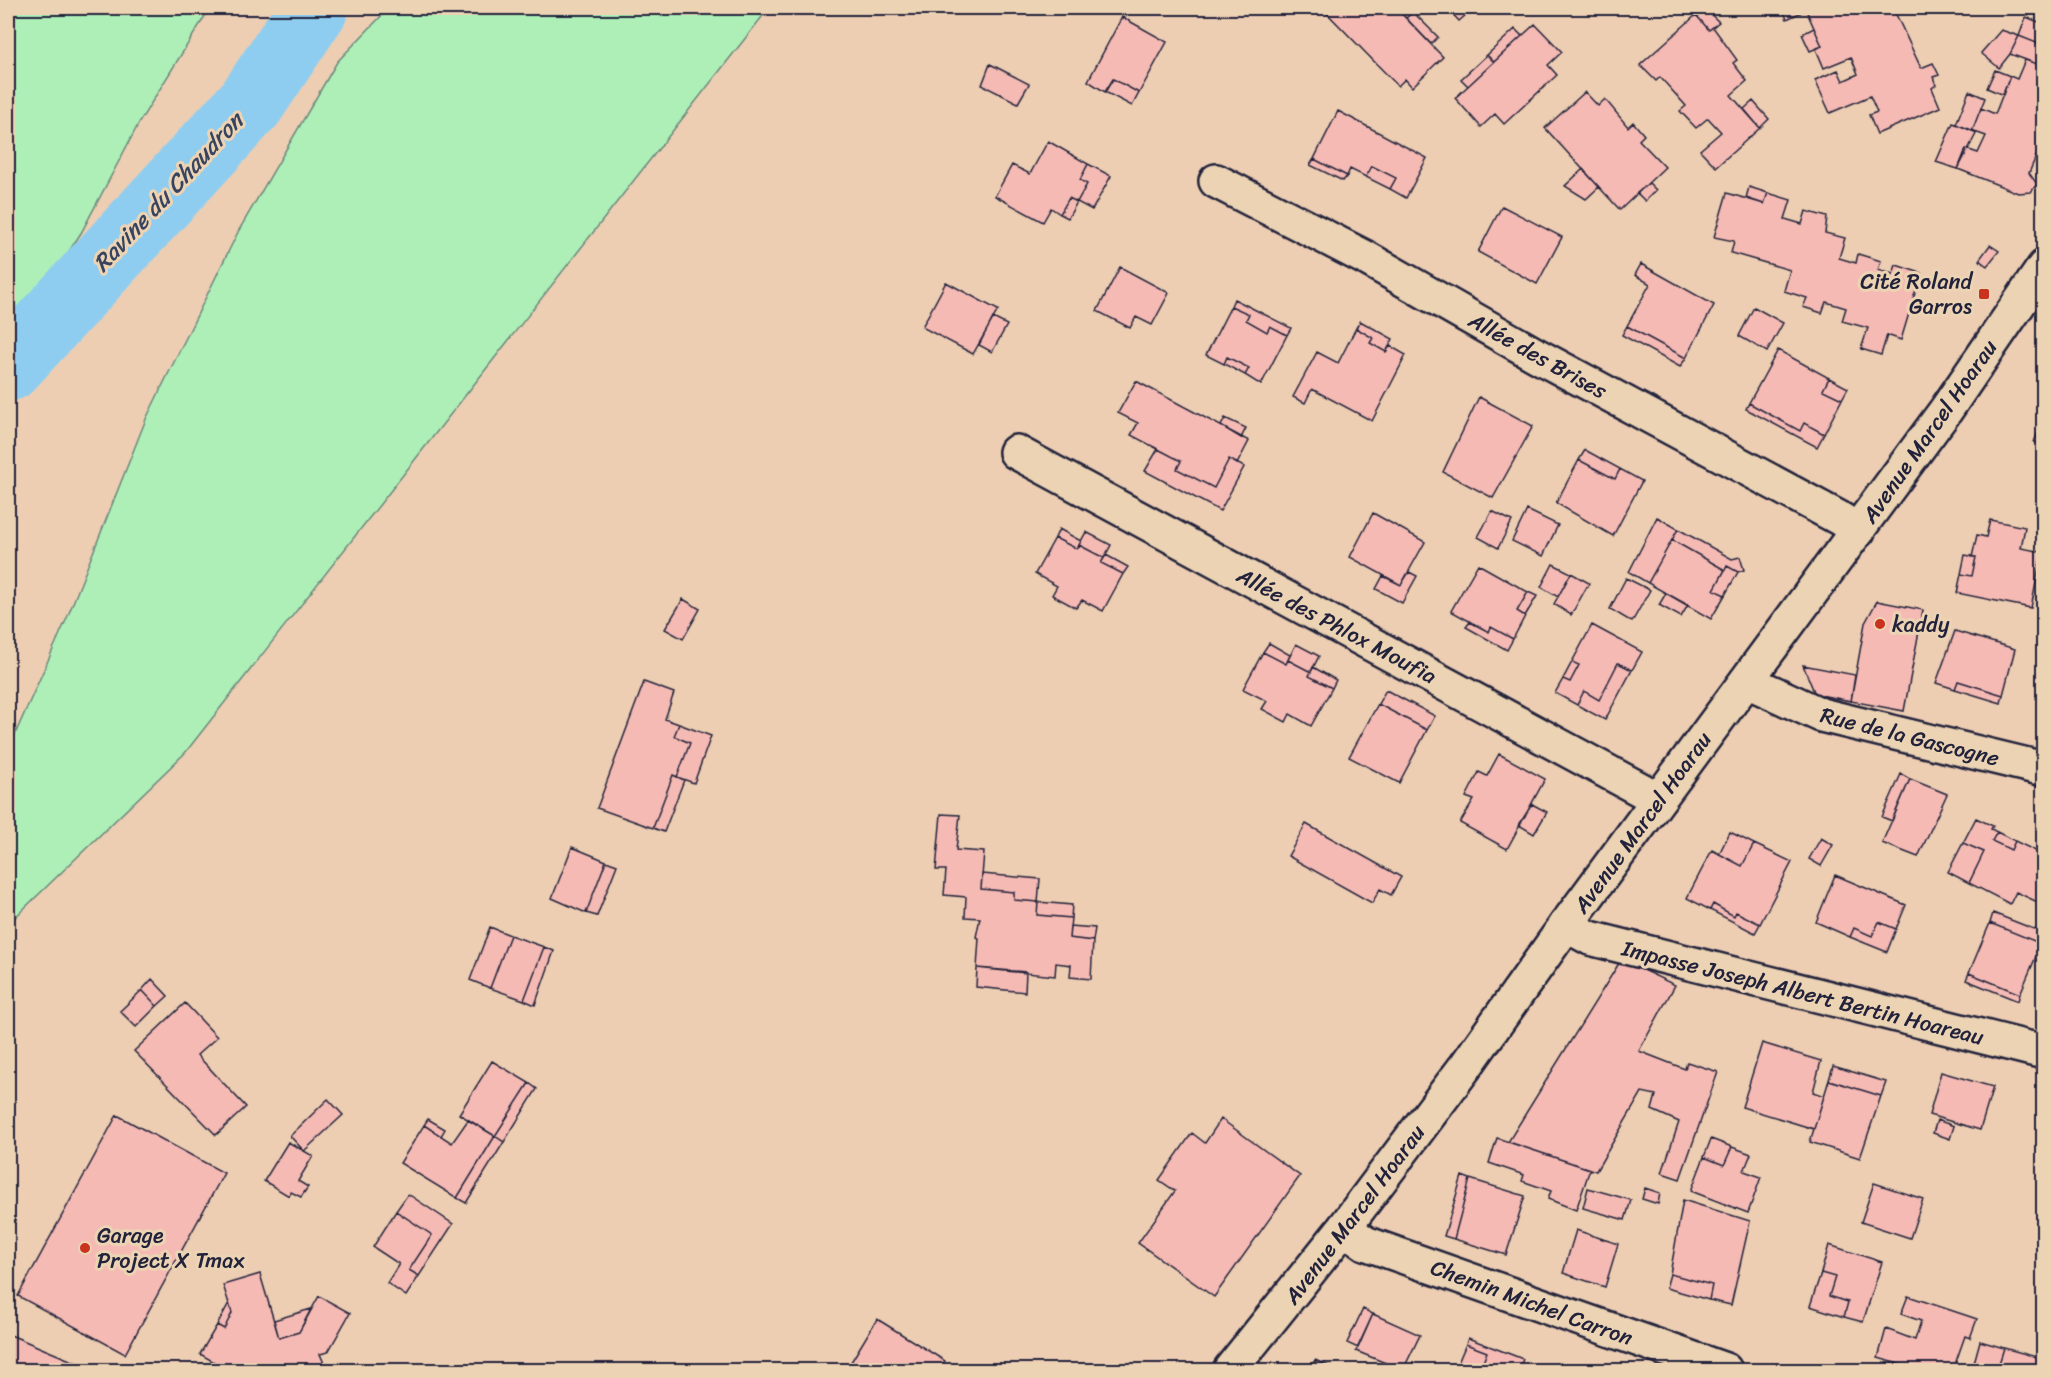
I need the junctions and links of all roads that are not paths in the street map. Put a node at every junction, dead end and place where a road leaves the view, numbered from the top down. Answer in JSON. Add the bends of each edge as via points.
{"nodes":[{"id":1,"x":1216,"y":181,"type":"dead end"},
{"id":2,"x":2043,"y":267,"type":"edge"},
{"id":3,"x":1016,"y":452,"type":"dead end"},
{"id":4,"x":1858,"y":531,"type":"junction"},
{"id":5,"x":1747,"y":681,"type":"junction"},
{"id":6,"x":2043,"y":769,"type":"edge"},
{"id":7,"x":1658,"y":799,"type":"junction"},
{"id":8,"x":1566,"y":925,"type":"junction"},
{"id":9,"x":2043,"y":1052,"type":"edge"},
{"id":10,"x":1344,"y":1228,"type":"junction"},
{"id":11,"x":1230,"y":1371,"type":"edge"},
{"id":12,"x":1725,"y":1371,"type":"edge"}],
"edges":[{"from":1,"to":4,"type":"street","name":"Allée des Brises","via":[[1366,258]]},
{"from":2,"to":4,"type":"street","name":"Avenue Marcel Hoarau"},
{"from":3,"to":7,"type":"street","name":"Allée des Phlox Moufia"},
{"from":4,"to":5,"type":"street","name":"Avenue Marcel Hoarau"},
{"from":5,"to":6,"type":"street","name":"Rue de la Gascogne","via":[[1821,715]]},
{"from":5,"to":7,"type":"street","name":"Avenue Marcel Hoarau"},
{"from":7,"to":8,"type":"street","name":"Avenue Marcel Hoarau"},
{"from":8,"to":9,"type":"street","name":"Impasse Joseph Albert Bertin Hoareau","via":[[1590,939]]},
{"from":8,"to":10,"type":"street","name":"Avenue Marcel Hoarau"},
{"from":10,"to":11,"type":"street","name":"Avenue Marcel Hoarau"},
{"from":10,"to":12,"type":"street","name":"Chemin Michel Carron","via":[[1365,1243]]}]}
